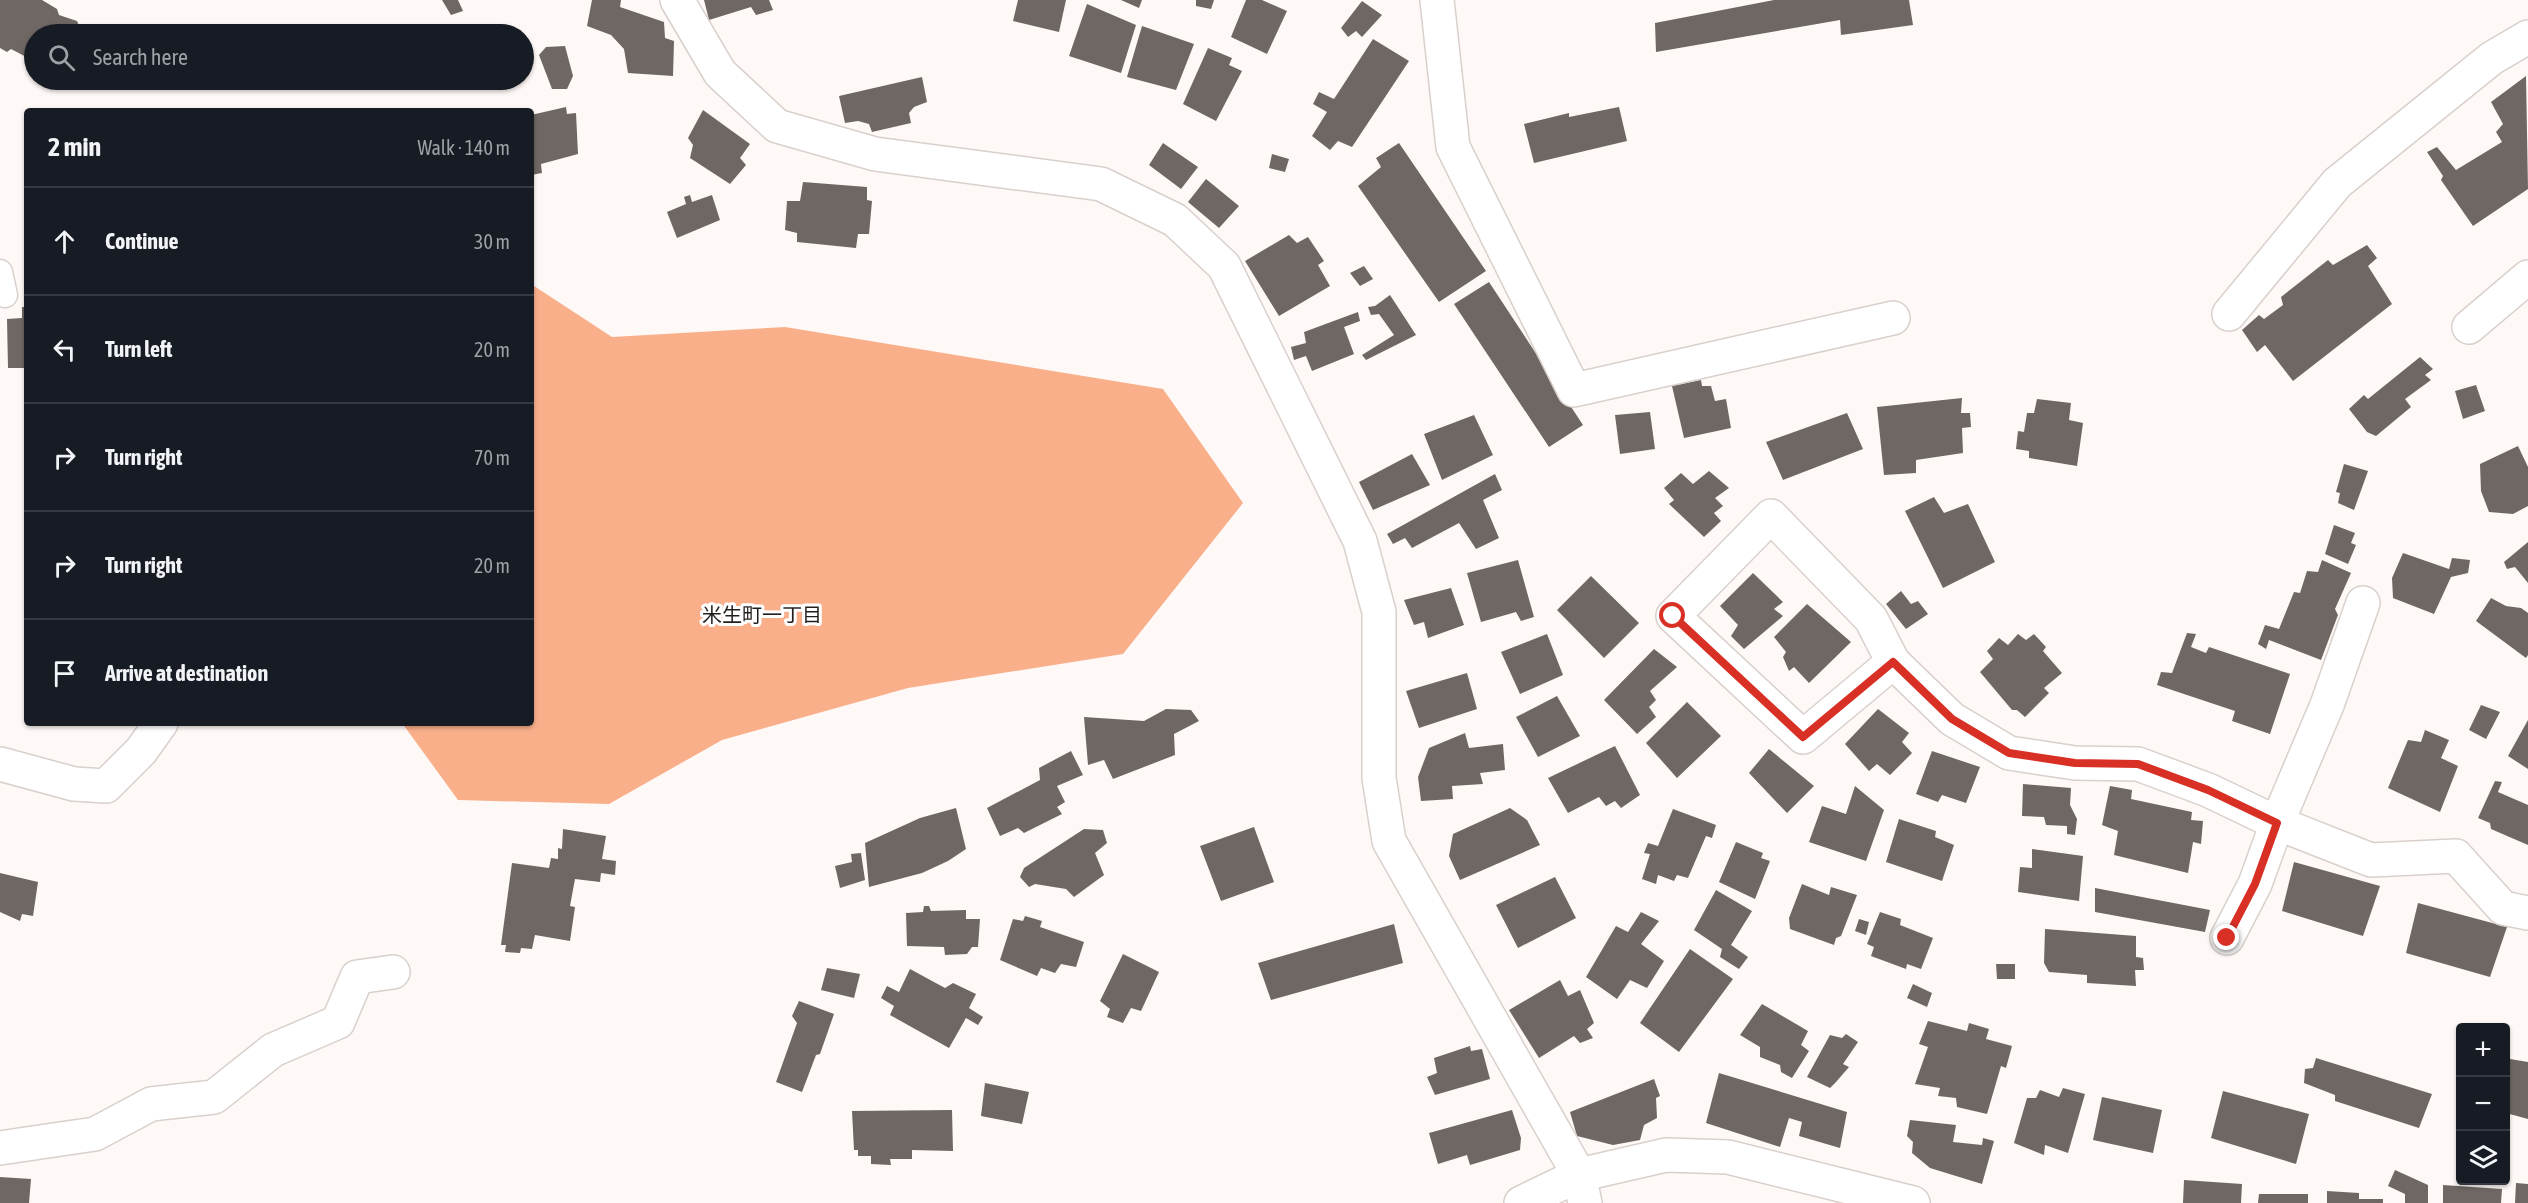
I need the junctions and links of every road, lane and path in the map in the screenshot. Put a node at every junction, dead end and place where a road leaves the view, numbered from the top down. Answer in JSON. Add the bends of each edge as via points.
{"nodes":[{"id":1,"x":677,"y":0,"type":"edge"},
{"id":2,"x":1437,"y":0,"type":"edge"},
{"id":3,"x":2528,"y":37,"type":"edge"},
{"id":4,"x":0,"y":272,"type":"edge"},
{"id":5,"x":2528,"y":277,"type":"edge"},
{"id":6,"x":5,"y":295,"type":"dead end"},
{"id":7,"x":2229,"y":314,"type":"dead end"},
{"id":8,"x":1893,"y":318,"type":"dead end"},
{"id":9,"x":2469,"y":327,"type":"dead end"},
{"id":10,"x":2363,"y":603,"type":"dead end"},
{"id":11,"x":1893,"y":662,"type":"junction"},
{"id":12,"x":159,"y":726,"type":"edge"},
{"id":13,"x":0,"y":764,"type":"edge"},
{"id":14,"x":2277,"y":823,"type":"junction"},
{"id":15,"x":2528,"y":913,"type":"edge"},
{"id":16,"x":2227,"y":938,"type":"dead end"},
{"id":17,"x":393,"y":972,"type":"dead end"},
{"id":18,"x":0,"y":1148,"type":"edge"},
{"id":19,"x":1582,"y":1189,"type":"edge"},
{"id":20,"x":1521,"y":1203,"type":"edge"},
{"id":21,"x":1913,"y":1203,"type":"edge"}],
"edges":[{"from":1,"to":19,"type":"street","via":[[720,73],[777,126],[875,154],[1101,184],[1175,220],[1224,266],[1360,541],[1379,612],[1379,778],[1389,841]]},
{"from":2,"to":8,"type":"street","via":[[1453,147],[1574,390]]},
{"from":3,"to":7,"type":"street","via":[[2492,58],[2337,183]]},
{"from":4,"to":6,"type":"lane"},
{"from":5,"to":9,"type":"street"},
{"from":10,"to":14,"type":"street"},
{"from":11,"to":11,"type":"street","via":[[1803,737],[1673,616],[1771,516],[1871,619]]},
{"from":11,"to":14,"type":"street","via":[[1952,719],[2009,753],[2075,763],[2138,764],[2208,790]]},
{"from":12,"to":13,"type":"street","via":[[141,751],[106,786],[74,784]]},
{"from":14,"to":15,"type":"street","via":[[2371,860],[2456,856],[2503,908]]},
{"from":14,"to":16,"type":"street","via":[[2255,884]]},
{"from":17,"to":18,"type":"street","via":[[357,977],[338,1022],[273,1050],[214,1097],[151,1104],[95,1134]]},
{"from":19,"to":20,"type":"street"},
{"from":19,"to":21,"type":"street","via":[[1666,1155],[1728,1156]]}]}
